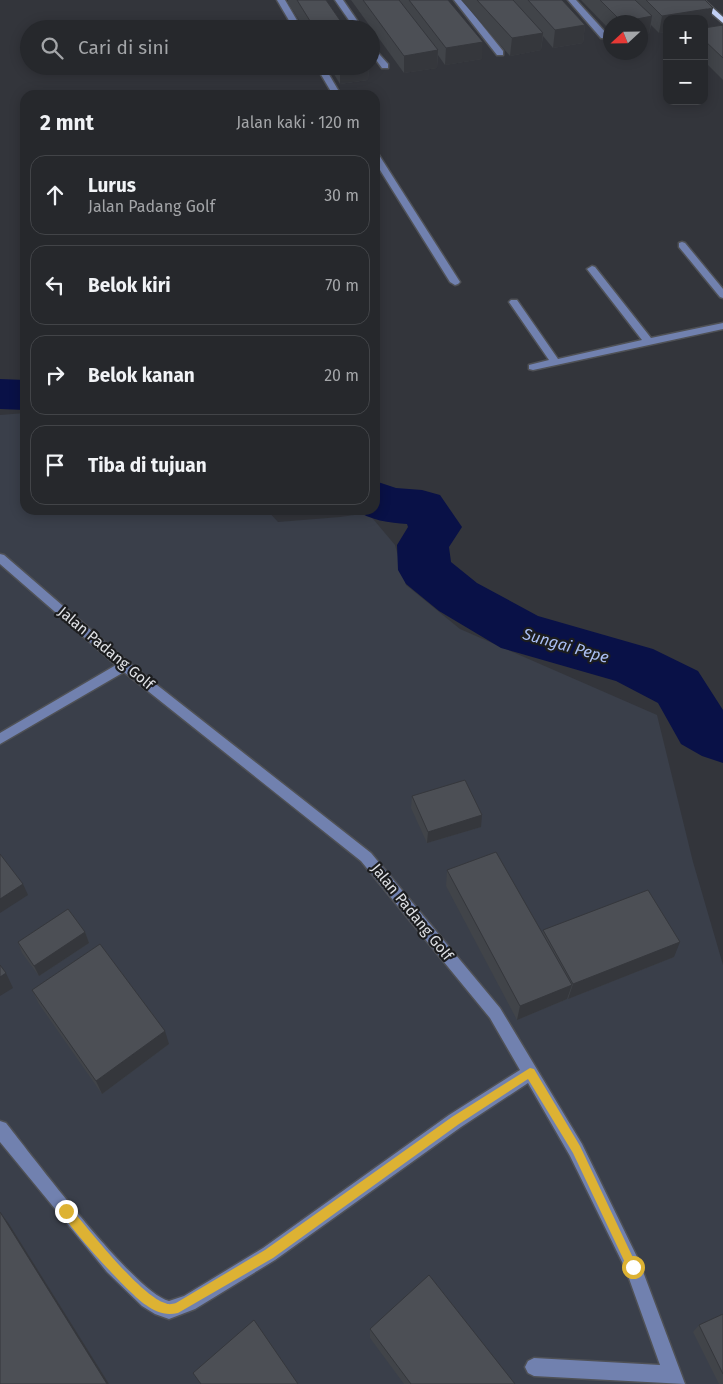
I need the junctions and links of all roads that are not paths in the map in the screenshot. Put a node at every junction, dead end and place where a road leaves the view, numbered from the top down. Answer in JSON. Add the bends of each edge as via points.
{"nodes":[{"id":1,"x":281,"y":0,"type":"edge"},
{"id":2,"x":339,"y":0,"type":"edge"},
{"id":3,"x":458,"y":0,"type":"edge"},
{"id":4,"x":572,"y":0,"type":"edge"},
{"id":5,"x":700,"y":0,"type":"edge"},
{"id":6,"x":293,"y":20,"type":"edge"},
{"id":7,"x":353,"y":20,"type":"edge"},
{"id":8,"x":723,"y":21,"type":"edge"},
{"id":9,"x":603,"y":35,"type":"edge"},
{"id":10,"x":500,"y":53,"type":"dead end"},
{"id":11,"x":380,"y":59,"type":"edge"},
{"id":12,"x":385,"y":66,"type":"dead end"},
{"id":13,"x":325,"y":75,"type":"edge"},
{"id":14,"x":334,"y":90,"type":"edge"},
{"id":15,"x":380,"y":163,"type":"edge"},
{"id":16,"x":682,"y":245,"type":"dead end"},
{"id":17,"x":592,"y":269,"type":"dead end"},
{"id":18,"x":455,"y":282,"type":"dead end"},
{"id":19,"x":723,"y":295,"type":"edge"},
{"id":20,"x":514,"y":302,"type":"dead end"},
{"id":21,"x":723,"y":326,"type":"edge"},
{"id":22,"x":648,"y":341,"type":"junction"},
{"id":23,"x":555,"y":362,"type":"junction"},
{"id":24,"x":533,"y":367,"type":"dead end"},
{"id":25,"x":0,"y":558,"type":"edge"},
{"id":26,"x":126,"y":666,"type":"junction"},
{"id":27,"x":0,"y":739,"type":"edge"},
{"id":28,"x":530,"y":1073,"type":"junction"},
{"id":29,"x":0,"y":1129,"type":"edge"},
{"id":30,"x":534,"y":1367,"type":"dead end"},
{"id":31,"x":675,"y":1380,"type":"edge"}],
"edges":[{"from":1,"to":6,"type":"street"},
{"from":2,"to":7,"type":"street"},
{"from":3,"to":10,"type":"street"},
{"from":4,"to":9,"type":"street"},
{"from":5,"to":8,"type":"main road"},
{"from":11,"to":12,"type":"street"},
{"from":13,"to":14,"type":"street"},
{"from":15,"to":18,"type":"street"},
{"from":16,"to":19,"type":"street"},
{"from":17,"to":22,"type":"street"},
{"from":20,"to":23,"type":"street"},
{"from":21,"to":22,"type":"street"},
{"from":22,"to":23,"type":"street"},
{"from":23,"to":24,"type":"street"},
{"from":25,"to":26,"type":"street","name":"Jalan Padang Golf"},
{"from":26,"to":27,"type":"street"},
{"from":26,"to":28,"type":"street","name":"Jalan Padang Golf","via":[[366,857],[494,1012]]},
{"from":28,"to":29,"type":"street","via":[[455,1121],[269,1254],[189,1303],[169,1310],[148,1300],[113,1266]]},
{"from":28,"to":31,"type":"street","name":"Jalan Padang Golf","via":[[576,1150],[633,1267]]},
{"from":30,"to":31,"type":"street"}]}
